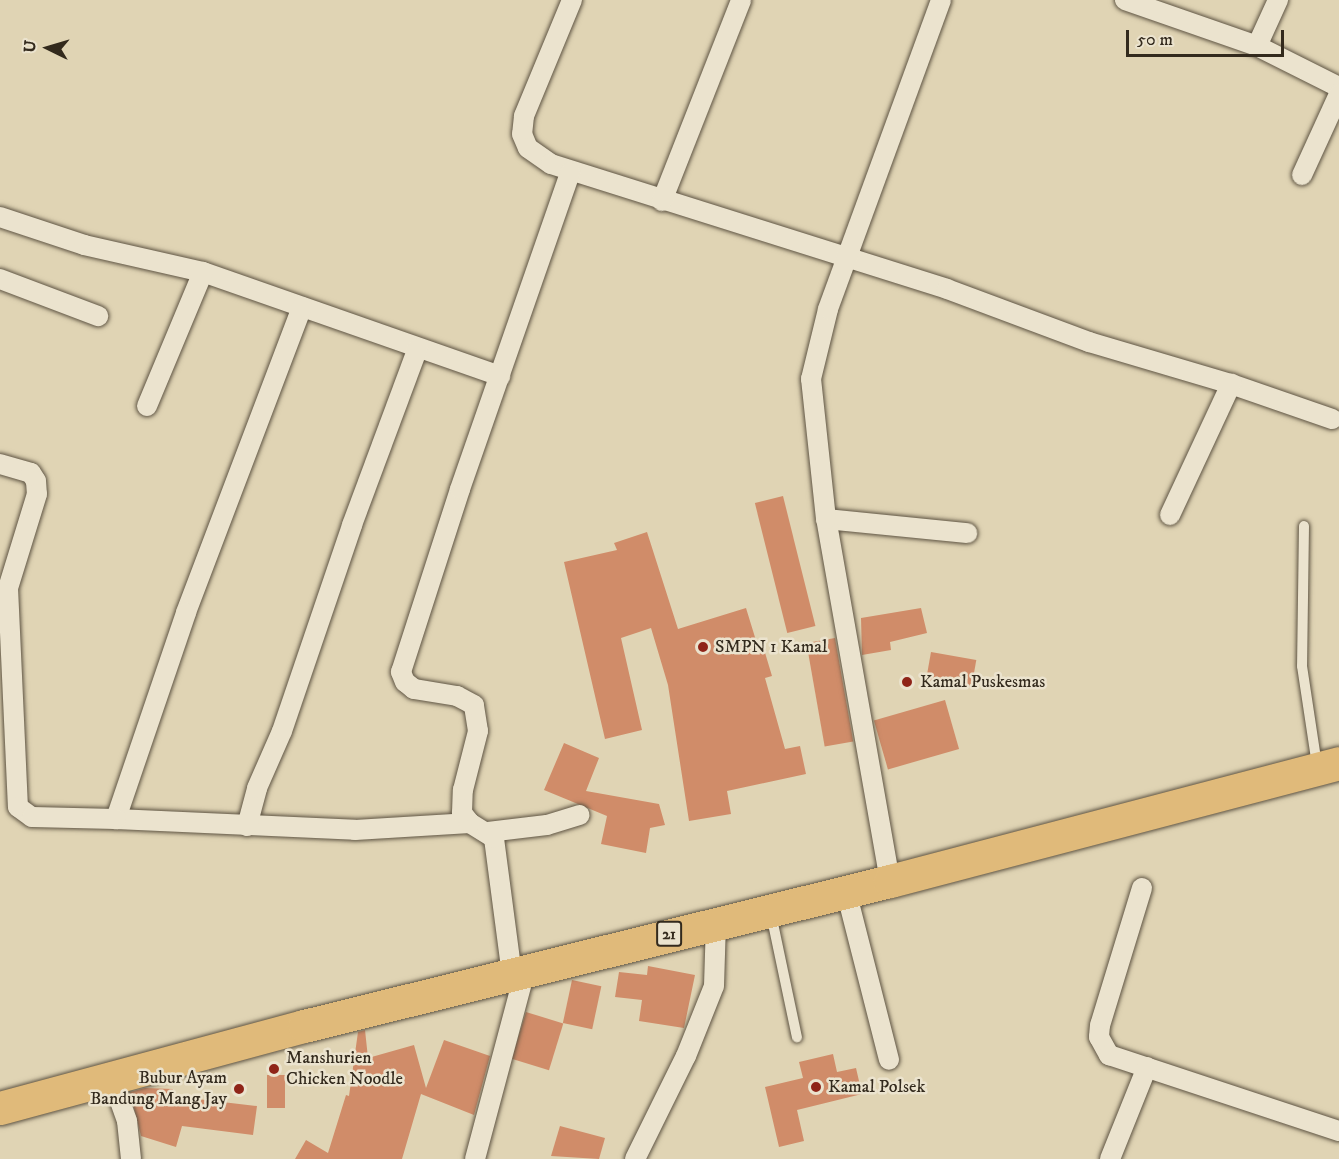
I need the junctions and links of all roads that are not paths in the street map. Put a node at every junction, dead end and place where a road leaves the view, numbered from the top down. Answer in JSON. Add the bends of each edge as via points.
{"nodes":[{"id":1,"x":572,"y":0,"type":"edge"},
{"id":2,"x":741,"y":0,"type":"edge"},
{"id":3,"x":941,"y":0,"type":"edge"},
{"id":4,"x":1278,"y":0,"type":"edge"},
{"id":5,"x":1136,"y":2,"type":"edge"},
{"id":6,"x":1257,"y":46,"type":"junction"},
{"id":7,"x":1339,"y":87,"type":"edge"},
{"id":8,"x":1339,"y":94,"type":"edge"},
{"id":9,"x":570,"y":173,"type":"junction"},
{"id":10,"x":1302,"y":175,"type":"dead end"},
{"id":11,"x":662,"y":201,"type":"junction"},
{"id":12,"x":0,"y":217,"type":"edge"},
{"id":13,"x":847,"y":258,"type":"junction"},
{"id":14,"x":203,"y":272,"type":"junction"},
{"id":15,"x":0,"y":279,"type":"edge"},
{"id":16,"x":302,"y":307,"type":"junction"},
{"id":17,"x":99,"y":316,"type":"dead end"},
{"id":18,"x":418,"y":348,"type":"junction"},
{"id":19,"x":500,"y":376,"type":"junction"},
{"id":20,"x":1230,"y":384,"type":"junction"},
{"id":21,"x":147,"y":406,"type":"dead end"},
{"id":22,"x":1332,"y":419,"type":"dead end"},
{"id":23,"x":0,"y":464,"type":"edge"},
{"id":24,"x":1170,"y":516,"type":"dead end"},
{"id":25,"x":826,"y":519,"type":"junction"},
{"id":26,"x":1304,"y":526,"type":"dead end"},
{"id":27,"x":967,"y":533,"type":"dead end"},
{"id":28,"x":1328,"y":766,"type":"edge"},
{"id":29,"x":579,"y":815,"type":"dead end"},
{"id":30,"x":116,"y":819,"type":"junction"},
{"id":31,"x":470,"y":823,"type":"junction"},
{"id":32,"x":247,"y":826,"type":"junction"},
{"id":33,"x":488,"y":832,"type":"junction"},
{"id":34,"x":890,"y":881,"type":"junction"},
{"id":35,"x":1142,"y":888,"type":"dead end"},
{"id":36,"x":846,"y":891,"type":"junction"},
{"id":37,"x":770,"y":909,"type":"junction"},
{"id":38,"x":716,"y":921,"type":"junction"},
{"id":39,"x":519,"y":973,"type":"junction"},
{"id":40,"x":797,"y":1037,"type":"dead end"},
{"id":41,"x":889,"y":1060,"type":"dead end"},
{"id":42,"x":1147,"y":1067,"type":"junction"},
{"id":43,"x":111,"y":1076,"type":"junction"},
{"id":44,"x":0,"y":1108,"type":"edge"},
{"id":45,"x":1339,"y":1131,"type":"edge"},
{"id":46,"x":131,"y":1159,"type":"edge"},
{"id":47,"x":475,"y":1159,"type":"edge"},
{"id":48,"x":635,"y":1159,"type":"edge"},
{"id":49,"x":1110,"y":1159,"type":"edge"}],
"edges":[{"from":1,"to":9,"type":"street","via":[[524,116],[522,134],[528,148]]},
{"from":2,"to":11,"type":"street"},
{"from":3,"to":13,"type":"street"},
{"from":4,"to":6,"type":"street"},
{"from":5,"to":6,"type":"street"},
{"from":6,"to":7,"type":"street"},
{"from":8,"to":10,"type":"street"},
{"from":9,"to":11,"type":"street"},
{"from":9,"to":19,"type":"street"},
{"from":11,"to":13,"type":"street"},
{"from":12,"to":14,"type":"street","via":[[84,245]]},
{"from":13,"to":20,"type":"street","via":[[947,289],[1089,342]]},
{"from":13,"to":25,"type":"street","via":[[828,309],[811,379]]},
{"from":14,"to":16,"type":"street"},
{"from":14,"to":21,"type":"street"},
{"from":15,"to":17,"type":"street"},
{"from":16,"to":18,"type":"street"},
{"from":16,"to":30,"type":"street","via":[[186,613]]},
{"from":18,"to":19,"type":"street"},
{"from":18,"to":32,"type":"street","via":[[282,731],[257,788]]},
{"from":19,"to":31,"type":"street","via":[[401,672],[414,689],[457,696],[474,705],[478,731],[463,790],[462,813]]},
{"from":20,"to":22,"type":"street"},
{"from":20,"to":24,"type":"street"},
{"from":23,"to":30,"type":"street","via":[[31,473],[37,494],[8,588],[18,807],[32,817]]},
{"from":25,"to":27,"type":"street"},
{"from":25,"to":34,"type":"street"},
{"from":26,"to":28,"type":"lane","via":[[1302,666]]},
{"from":28,"to":34,"type":"highway","number":"21"},
{"from":29,"to":33,"type":"street","via":[[547,825]]},
{"from":30,"to":32,"type":"street"},
{"from":31,"to":32,"type":"street","via":[[356,830]]},
{"from":31,"to":33,"type":"street"},
{"from":33,"to":39,"type":"street","via":[[494,838]]},
{"from":34,"to":36,"type":"highway","number":"21"},
{"from":35,"to":42,"type":"street","via":[[1099,1037],[1109,1054]]},
{"from":36,"to":37,"type":"highway","number":"21"},
{"from":36,"to":41,"type":"street"},
{"from":37,"to":38,"type":"highway","number":"21"},
{"from":37,"to":40,"type":"lane"},
{"from":38,"to":39,"type":"highway","number":"21"},
{"from":38,"to":48,"type":"street","via":[[714,986],[686,1056]]},
{"from":39,"to":43,"type":"highway","number":"21"},
{"from":39,"to":47,"type":"street"},
{"from":42,"to":45,"type":"street"},
{"from":42,"to":49,"type":"street"},
{"from":43,"to":44,"type":"highway","number":"21"},
{"from":43,"to":46,"type":"street","via":[[127,1121]]}]}
